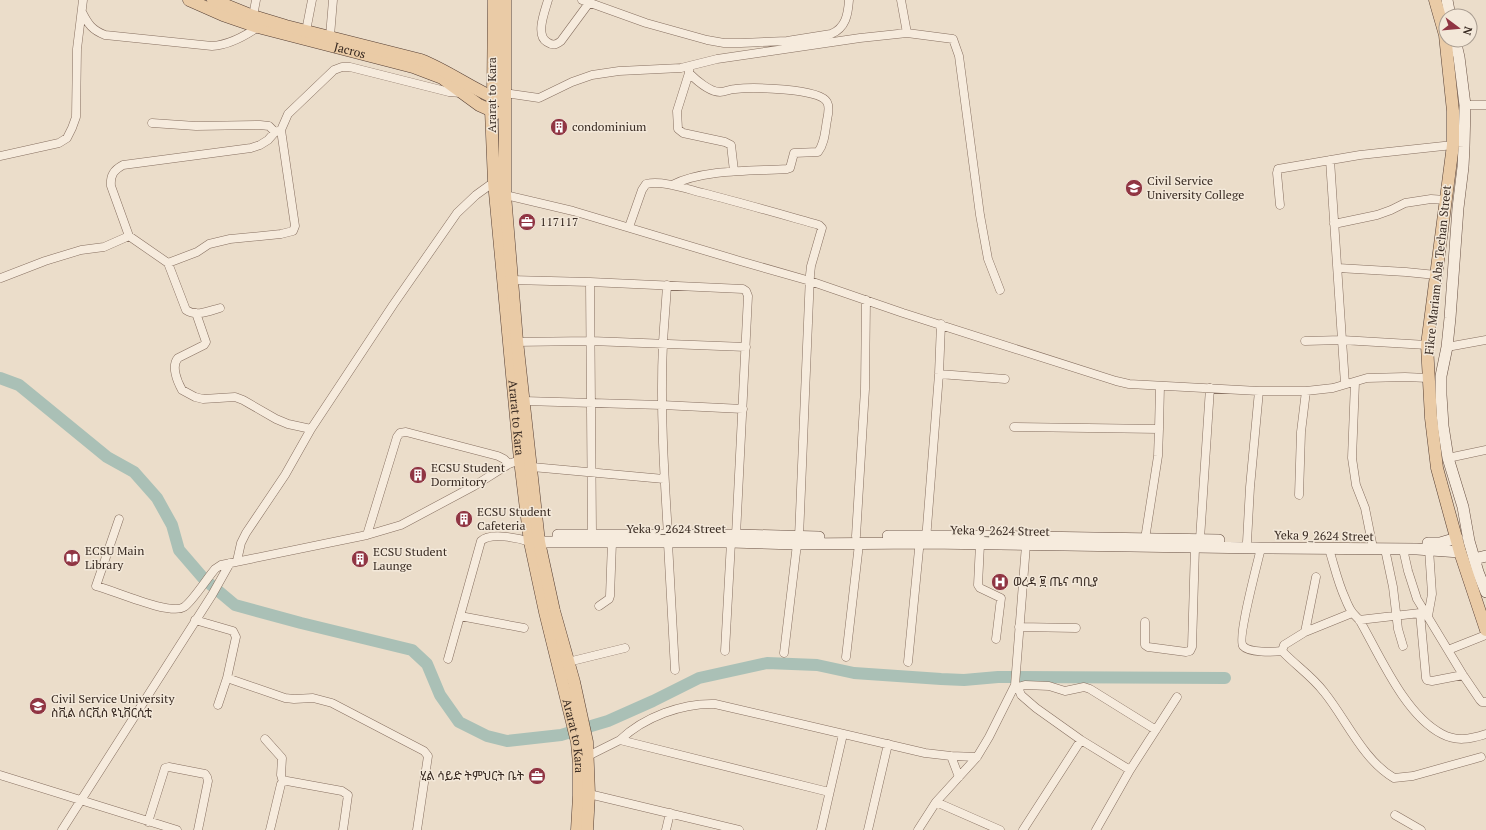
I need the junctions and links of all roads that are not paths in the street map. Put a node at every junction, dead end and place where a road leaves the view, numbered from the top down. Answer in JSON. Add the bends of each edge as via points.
{"nodes":[{"id":1,"x":83,"y":0,"type":"edge"},
{"id":2,"x":189,"y":0,"type":"edge"},
{"id":3,"x":213,"y":0,"type":"edge"},
{"id":4,"x":256,"y":0,"type":"edge"},
{"id":5,"x":312,"y":0,"type":"edge"},
{"id":6,"x":333,"y":0,"type":"edge"},
{"id":7,"x":494,"y":0,"type":"edge"},
{"id":8,"x":505,"y":0,"type":"edge"},
{"id":9,"x":548,"y":0,"type":"edge"},
{"id":10,"x":849,"y":0,"type":"edge"},
{"id":11,"x":901,"y":0,"type":"edge"},
{"id":12,"x":1435,"y":0,"type":"edge"},
{"id":13,"x":586,"y":2,"type":"edge"},
{"id":14,"x":225,"y":11,"type":"junction"},
{"id":15,"x":82,"y":12,"type":"junction"},
{"id":16,"x":253,"y":16,"type":"junction"},
{"id":17,"x":258,"y":27,"type":"junction"},
{"id":18,"x":306,"y":31,"type":"junction"},
{"id":19,"x":907,"y":33,"type":"junction"},
{"id":20,"x":330,"y":36,"type":"junction"},
{"id":21,"x":1457,"y":48,"type":"edge"},
{"id":22,"x":689,"y":70,"type":"junction"},
{"id":23,"x":462,"y":93,"type":"junction"},
{"id":24,"x":493,"y":97,"type":"junction"},
{"id":25,"x":504,"y":98,"type":"junction"},
{"id":26,"x":1465,"y":105,"type":"junction"},
{"id":27,"x":1486,"y":105,"type":"edge"},
{"id":28,"x":491,"y":110,"type":"junction"},
{"id":29,"x":504,"y":116,"type":"junction"},
{"id":30,"x":152,"y":123,"type":"dead end"},
{"id":31,"x":278,"y":131,"type":"junction"},
{"id":32,"x":1453,"y":145,"type":"junction"},
{"id":33,"x":0,"y":156,"type":"edge"},
{"id":34,"x":1330,"y":160,"type":"junction"},
{"id":35,"x":734,"y":172,"type":"junction"},
{"id":36,"x":494,"y":182,"type":"junction"},
{"id":37,"x":672,"y":185,"type":"junction"},
{"id":38,"x":505,"y":195,"type":"junction"},
{"id":39,"x":1446,"y":200,"type":"junction"},
{"id":40,"x":1280,"y":205,"type":"dead end"},
{"id":41,"x":1334,"y":224,"type":"junction"},
{"id":42,"x":629,"y":227,"type":"junction"},
{"id":43,"x":129,"y":236,"type":"junction"},
{"id":44,"x":168,"y":263,"type":"junction"},
{"id":45,"x":1338,"y":268,"type":"junction"},
{"id":46,"x":1436,"y":275,"type":"junction"},
{"id":47,"x":1,"y":278,"type":"dead end"},
{"id":48,"x":511,"y":280,"type":"junction"},
{"id":49,"x":810,"y":281,"type":"junction"},
{"id":50,"x":590,"y":282,"type":"junction"},
{"id":51,"x":667,"y":285,"type":"junction"},
{"id":52,"x":1000,"y":290,"type":"dead end"},
{"id":53,"x":866,"y":300,"type":"junction"},
{"id":54,"x":220,"y":308,"type":"dead end"},
{"id":55,"x":196,"y":313,"type":"junction"},
{"id":56,"x":940,"y":324,"type":"junction"},
{"id":57,"x":1342,"y":340,"type":"junction"},
{"id":58,"x":1486,"y":340,"type":"edge"},
{"id":59,"x":591,"y":341,"type":"junction"},
{"id":60,"x":513,"y":342,"type":"junction"},
{"id":61,"x":1305,"y":342,"type":"dead end"},
{"id":62,"x":663,"y":343,"type":"junction"},
{"id":63,"x":1427,"y":345,"type":"junction"},
{"id":64,"x":746,"y":347,"type":"junction"},
{"id":65,"x":1447,"y":347,"type":"junction"},
{"id":66,"x":939,"y":374,"type":"junction"},
{"id":67,"x":1428,"y":378,"type":"junction"},
{"id":68,"x":1005,"y":379,"type":"dead end"},
{"id":69,"x":1355,"y":382,"type":"junction"},
{"id":70,"x":1345,"y":384,"type":"junction"},
{"id":71,"x":1160,"y":386,"type":"junction"},
{"id":72,"x":1210,"y":388,"type":"junction"},
{"id":73,"x":1259,"y":391,"type":"junction"},
{"id":74,"x":1306,"y":391,"type":"junction"},
{"id":75,"x":524,"y":401,"type":"junction"},
{"id":76,"x":590,"y":402,"type":"junction"},
{"id":77,"x":662,"y":405,"type":"junction"},
{"id":78,"x":743,"y":408,"type":"junction"},
{"id":79,"x":1014,"y":427,"type":"dead end"},
{"id":80,"x":310,"y":429,"type":"junction"},
{"id":81,"x":1159,"y":429,"type":"junction"},
{"id":82,"x":1486,"y":450,"type":"edge"},
{"id":83,"x":1448,"y":458,"type":"junction"},
{"id":84,"x":514,"y":462,"type":"junction"},
{"id":85,"x":532,"y":467,"type":"junction"},
{"id":86,"x":592,"y":472,"type":"junction"},
{"id":87,"x":664,"y":479,"type":"junction"},
{"id":88,"x":1299,"y":495,"type":"dead end"},
{"id":89,"x":119,"y":519,"type":"dead end"},
{"id":90,"x":592,"y":534,"type":"junction"},
{"id":91,"x":367,"y":535,"type":"junction"},
{"id":92,"x":567,"y":538,"type":"junction"},
{"id":93,"x":734,"y":538,"type":"junction"},
{"id":94,"x":1457,"y":538,"type":"junction"},
{"id":95,"x":531,"y":539,"type":"junction"},
{"id":96,"x":668,"y":539,"type":"junction"},
{"id":97,"x":923,"y":539,"type":"junction"},
{"id":98,"x":1145,"y":539,"type":"junction"},
{"id":99,"x":798,"y":540,"type":"junction"},
{"id":100,"x":857,"y":540,"type":"junction"},
{"id":101,"x":612,"y":542,"type":"junction"},
{"id":102,"x":1247,"y":542,"type":"junction"},
{"id":103,"x":1197,"y":543,"type":"junction"},
{"id":104,"x":1372,"y":543,"type":"junction"},
{"id":105,"x":980,"y":544,"type":"junction"},
{"id":106,"x":1026,"y":545,"type":"junction"},
{"id":107,"x":1440,"y":546,"type":"junction"},
{"id":108,"x":1261,"y":548,"type":"junction"},
{"id":109,"x":1329,"y":549,"type":"junction"},
{"id":110,"x":1404,"y":549,"type":"junction"},
{"id":111,"x":1429,"y":549,"type":"junction"},
{"id":112,"x":1385,"y":550,"type":"junction"},
{"id":113,"x":1460,"y":552,"type":"junction"},
{"id":114,"x":1486,"y":556,"type":"edge"},
{"id":115,"x":1474,"y":559,"type":"junction"},
{"id":116,"x":233,"y":562,"type":"junction"},
{"id":117,"x":1316,"y":577,"type":"dead end"},
{"id":118,"x":1486,"y":592,"type":"edge"},
{"id":119,"x":599,"y":606,"type":"dead end"},
{"id":120,"x":550,"y":611,"type":"junction"},
{"id":121,"x":1352,"y":613,"type":"junction"},
{"id":122,"x":1424,"y":613,"type":"junction"},
{"id":123,"x":1396,"y":615,"type":"junction"},
{"id":124,"x":460,"y":616,"type":"junction"},
{"id":125,"x":195,"y":620,"type":"junction"},
{"id":126,"x":1359,"y":620,"type":"junction"},
{"id":127,"x":1145,"y":622,"type":"dead end"},
{"id":128,"x":1019,"y":627,"type":"junction"},
{"id":129,"x":524,"y":628,"type":"dead end"},
{"id":130,"x":1076,"y":628,"type":"dead end"},
{"id":131,"x":1486,"y":630,"type":"edge"},
{"id":132,"x":1305,"y":632,"type":"junction"},
{"id":133,"x":1486,"y":635,"type":"edge"},
{"id":134,"x":996,"y":639,"type":"dead end"},
{"id":135,"x":1403,"y":646,"type":"dead end"},
{"id":136,"x":625,"y":648,"type":"dead end"},
{"id":137,"x":1282,"y":650,"type":"junction"},
{"id":138,"x":1448,"y":650,"type":"junction"},
{"id":139,"x":725,"y":651,"type":"dead end"},
{"id":140,"x":784,"y":654,"type":"dead end"},
{"id":141,"x":846,"y":657,"type":"dead end"},
{"id":142,"x":448,"y":660,"type":"dead end"},
{"id":143,"x":568,"y":662,"type":"junction"},
{"id":144,"x":908,"y":662,"type":"dead end"},
{"id":145,"x":675,"y":670,"type":"dead end"},
{"id":146,"x":1463,"y":675,"type":"junction"},
{"id":147,"x":228,"y":678,"type":"junction"},
{"id":148,"x":1016,"y":684,"type":"junction"},
{"id":149,"x":1177,"y":697,"type":"dead end"},
{"id":150,"x":1486,"y":702,"type":"edge"},
{"id":151,"x":218,"y":705,"type":"dead end"},
{"id":152,"x":578,"y":723,"type":"junction"},
{"id":153,"x":1156,"y":730,"type":"junction"},
{"id":154,"x":843,"y":734,"type":"junction"},
{"id":155,"x":1486,"y":734,"type":"edge"},
{"id":156,"x":265,"y":739,"type":"dead end"},
{"id":157,"x":620,"y":740,"type":"junction"},
{"id":158,"x":1081,"y":740,"type":"junction"},
{"id":159,"x":888,"y":744,"type":"junction"},
{"id":160,"x":951,"y":756,"type":"junction"},
{"id":161,"x":977,"y":757,"type":"junction"},
{"id":162,"x":1481,"y":757,"type":"dead end"},
{"id":163,"x":585,"y":761,"type":"junction"},
{"id":164,"x":1130,"y":770,"type":"junction"},
{"id":165,"x":0,"y":775,"type":"edge"},
{"id":166,"x":959,"y":778,"type":"junction"},
{"id":167,"x":283,"y":782,"type":"junction"},
{"id":168,"x":829,"y":792,"type":"junction"},
{"id":169,"x":588,"y":794,"type":"junction"},
{"id":170,"x":82,"y":800,"type":"junction"},
{"id":171,"x":936,"y":802,"type":"junction"},
{"id":172,"x":670,"y":813,"type":"junction"},
{"id":173,"x":1395,"y":815,"type":"dead end"},
{"id":174,"x":148,"y":822,"type":"junction"},
{"id":175,"x":725,"y":828,"type":"edge"},
{"id":176,"x":62,"y":830,"type":"edge"},
{"id":177,"x":177,"y":830,"type":"edge"},
{"id":178,"x":198,"y":830,"type":"edge"},
{"id":179,"x":270,"y":830,"type":"edge"},
{"id":180,"x":343,"y":830,"type":"edge"},
{"id":181,"x":417,"y":830,"type":"edge"},
{"id":182,"x":577,"y":830,"type":"edge"},
{"id":183,"x":586,"y":830,"type":"edge"},
{"id":184,"x":666,"y":830,"type":"edge"},
{"id":185,"x":738,"y":830,"type":"edge"},
{"id":186,"x":821,"y":830,"type":"edge"},
{"id":187,"x":868,"y":830,"type":"edge"},
{"id":188,"x":918,"y":830,"type":"edge"},
{"id":189,"x":1000,"y":830,"type":"edge"},
{"id":190,"x":1023,"y":830,"type":"edge"},
{"id":191,"x":1096,"y":830,"type":"edge"},
{"id":192,"x":1421,"y":830,"type":"edge"}],
"edges":[{"from":1,"to":15,"type":"street"},
{"from":2,"to":14,"type":"main road","name":"Jacros"},
{"from":3,"to":14,"type":"main road","name":"Jacros"},
{"from":4,"to":16,"type":"street"},
{"from":5,"to":18,"type":"street"},
{"from":6,"to":20,"type":"street"},
{"from":7,"to":24,"type":"main road","name":"Ararat to Kara"},
{"from":8,"to":25,"type":"main road","name":"Ararat to Kara"},
{"from":9,"to":13,"type":"street","via":[[541,35],[543,40],[551,45],[557,45],[561,41]]},
{"from":10,"to":13,"type":"street","via":[[844,24],[831,34],[788,41],[741,43],[707,40],[646,23]]},
{"from":11,"to":19,"type":"street"},
{"from":12,"to":32,"type":"main road","name":"Fikre Mariam Aba Techan Street","via":[[1445,35],[1453,111]]},
{"from":14,"to":16,"type":"main road","name":"Jacros"},
{"from":14,"to":17,"type":"main road","name":"Jacros"},
{"from":15,"to":17,"type":"street","via":[[95,32],[105,35],[212,46],[247,35]]},
{"from":15,"to":33,"type":"street","via":[[76,49],[76,117],[67,138],[59,143]]},
{"from":16,"to":18,"type":"main road","name":"Jacros"},
{"from":17,"to":23,"type":"main road","name":"Jacros","via":[[413,67],[442,78]]},
{"from":18,"to":20,"type":"main road","name":"Jacros"},
{"from":19,"to":22,"type":"street","via":[[717,59]]},
{"from":19,"to":52,"type":"street","via":[[953,39],[959,56],[988,259]]},
{"from":20,"to":24,"type":"main road","name":"Jacros","via":[[421,60]]},
{"from":21,"to":26,"type":"main road"},
{"from":22,"to":25,"type":"street","via":[[619,71],[592,75],[539,98]]},
{"from":22,"to":35,"type":"street","via":[[677,111],[678,129],[683,133],[731,145]]},
{"from":22,"to":35,"type":"street","via":[[707,86],[721,92],[764,87],[808,93],[827,102],[829,107],[824,140],[818,152],[792,154],[790,168],[787,169]]},
{"from":23,"to":28,"type":"main road","name":"Jacros"},
{"from":23,"to":31,"type":"street","via":[[342,67],[329,74],[298,104],[288,114]]},
{"from":24,"to":25,"type":"main road","name":"Jacros"},
{"from":24,"to":28,"type":"main road","name":"Ararat to Kara"},
{"from":25,"to":29,"type":"main road","name":"Ararat to Kara"},
{"from":26,"to":27,"type":"street"},
{"from":26,"to":65,"type":"main road","via":[[1463,167]]},
{"from":28,"to":29,"type":"main road","name":"Jacros"},
{"from":28,"to":36,"type":"main road","name":"Ararat to Kara"},
{"from":29,"to":38,"type":"main road","name":"Ararat to Kara"},
{"from":30,"to":31,"type":"street","via":[[196,126],[260,124]]},
{"from":31,"to":43,"type":"street","via":[[260,146],[122,165],[115,170],[111,179]]},
{"from":31,"to":44,"type":"street","via":[[295,226],[293,231],[209,244],[197,252]]},
{"from":32,"to":34,"type":"street"},
{"from":32,"to":39,"type":"main road","name":"Fikre Mariam Aba Techan Street"},
{"from":34,"to":40,"type":"street","via":[[1278,169]]},
{"from":34,"to":41,"type":"street"},
{"from":35,"to":37,"type":"street","via":[[681,180]]},
{"from":36,"to":60,"type":"main road","name":"Ararat to Kara"},
{"from":36,"to":80,"type":"street","via":[[457,213]]},
{"from":37,"to":42,"type":"street","via":[[652,182],[646,184]]},
{"from":37,"to":49,"type":"street","via":[[821,226]]},
{"from":38,"to":42,"type":"street"},
{"from":38,"to":48,"type":"main road","name":"Ararat to Kara"},
{"from":39,"to":41,"type":"street","via":[[1431,199],[1406,204],[1377,215]]},
{"from":39,"to":46,"type":"main road","name":"Fikre Mariam Aba Techan Street"},
{"from":41,"to":45,"type":"street"},
{"from":42,"to":49,"type":"street"},
{"from":43,"to":44,"type":"street"},
{"from":43,"to":47,"type":"street","via":[[104,247],[81,250]]},
{"from":44,"to":55,"type":"street","via":[[186,310]]},
{"from":45,"to":46,"type":"street"},
{"from":45,"to":57,"type":"street"},
{"from":46,"to":63,"type":"main road","name":"Fikre Mariam Aba Techan Street"},
{"from":48,"to":50,"type":"street"},
{"from":48,"to":60,"type":"main road","name":"Ararat to Kara"},
{"from":49,"to":53,"type":"street"},
{"from":49,"to":99,"type":"street"},
{"from":50,"to":51,"type":"street"},
{"from":50,"to":59,"type":"street"},
{"from":51,"to":62,"type":"street"},
{"from":51,"to":64,"type":"street","via":[[746,291]]},
{"from":53,"to":56,"type":"street"},
{"from":53,"to":100,"type":"street","via":[[865,389]]},
{"from":54,"to":55,"type":"street"},
{"from":55,"to":80,"type":"street","via":[[206,342],[175,361],[174,366],[182,390],[203,400],[235,397],[288,424]]},
{"from":56,"to":66,"type":"street"},
{"from":56,"to":71,"type":"street","via":[[1116,381]]},
{"from":57,"to":61,"type":"street"},
{"from":57,"to":63,"type":"street"},
{"from":57,"to":70,"type":"street"},
{"from":58,"to":65,"type":"street"},
{"from":59,"to":60,"type":"street"},
{"from":59,"to":62,"type":"street"},
{"from":59,"to":76,"type":"street"},
{"from":60,"to":75,"type":"main road","name":"Ararat to Kara"},
{"from":60,"to":84,"type":"main road","name":"Ararat to Kara"},
{"from":62,"to":64,"type":"street"},
{"from":62,"to":77,"type":"street"},
{"from":63,"to":67,"type":"main road","name":"Fikre Mariam Aba Techan Street"},
{"from":64,"to":78,"type":"street"},
{"from":65,"to":83,"type":"main road","via":[[1440,395]]},
{"from":66,"to":68,"type":"street"},
{"from":66,"to":97,"type":"street"},
{"from":67,"to":69,"type":"street","via":[[1367,378]]},
{"from":67,"to":94,"type":"main road","name":"Fikre Mariam Aba Techan Street","via":[[1437,468]]},
{"from":69,"to":70,"type":"street"},
{"from":69,"to":104,"type":"street","via":[[1352,458],[1356,485],[1365,508]]},
{"from":70,"to":74,"type":"street"},
{"from":71,"to":72,"type":"street"},
{"from":71,"to":81,"type":"street"},
{"from":72,"to":73,"type":"street"},
{"from":72,"to":103,"type":"street"},
{"from":73,"to":74,"type":"street"},
{"from":73,"to":102,"type":"street"},
{"from":74,"to":88,"type":"street","via":[[1301,432]]},
{"from":75,"to":76,"type":"street"},
{"from":75,"to":85,"type":"main road","name":"Ararat to Kara"},
{"from":76,"to":77,"type":"street"},
{"from":76,"to":86,"type":"street"},
{"from":77,"to":78,"type":"street"},
{"from":77,"to":87,"type":"street"},
{"from":78,"to":93,"type":"street"},
{"from":79,"to":81,"type":"street"},
{"from":80,"to":116,"type":"street","via":[[285,475],[246,533]]},
{"from":81,"to":98,"type":"street","via":[[1158,456]]},
{"from":82,"to":83,"type":"street"},
{"from":83,"to":115,"type":"main road","via":[[1463,507]]},
{"from":84,"to":91,"type":"street","via":[[409,522]]},
{"from":84,"to":91,"type":"street","via":[[427,437],[400,433]]},
{"from":84,"to":95,"type":"main road","name":"Ararat to Kara"},
{"from":85,"to":86,"type":"street"},
{"from":85,"to":95,"type":"main road","name":"Ararat to Kara"},
{"from":86,"to":87,"type":"street"},
{"from":86,"to":90,"type":"street"},
{"from":87,"to":96,"type":"street"},
{"from":89,"to":116,"type":"street","via":[[96,586],[144,603],[176,610],[185,606],[215,569]]},
{"from":90,"to":92,"type":"main road","name":"Yeka 9_2624 Street"},
{"from":90,"to":96,"type":"main road","name":"Yeka 9_2624 Street"},
{"from":91,"to":116,"type":"street"},
{"from":92,"to":95,"type":"main road","name":"Yeka 9_2624 Street"},
{"from":92,"to":101,"type":"main road","name":"Yeka 9_2624 Street"},
{"from":93,"to":96,"type":"main road","name":"Yeka 9_2624 Street"},
{"from":93,"to":99,"type":"main road","name":"Yeka 9_2624 Street"},
{"from":93,"to":139,"type":"street"},
{"from":94,"to":107,"type":"main road","name":"Yeka 9_2624 Street"},
{"from":94,"to":113,"type":"main road","name":"Fikre Mariam Aba Techan Street"},
{"from":95,"to":120,"type":"main road","name":"Ararat to Kara"},
{"from":95,"to":124,"type":"street","via":[[485,538],[481,542]]},
{"from":96,"to":101,"type":"main road","name":"Yeka 9_2624 Street"},
{"from":96,"to":145,"type":"street"},
{"from":97,"to":98,"type":"main road","name":"Yeka 9_2624 Street"},
{"from":97,"to":100,"type":"main road","name":"Yeka 9_2624 Street"},
{"from":97,"to":105,"type":"main road","name":"Yeka 9_2624 Street"},
{"from":97,"to":144,"type":"street"},
{"from":98,"to":103,"type":"main road","name":"Yeka 9_2624 Street"},
{"from":99,"to":100,"type":"main road","name":"Yeka 9_2624 Street"},
{"from":99,"to":140,"type":"street"},
{"from":100,"to":141,"type":"street"},
{"from":101,"to":119,"type":"street","via":[[610,596]]},
{"from":102,"to":103,"type":"main road","name":"Yeka 9_2624 Street"},
{"from":102,"to":104,"type":"main road","name":"Yeka 9_2624 Street"},
{"from":103,"to":106,"type":"main road","name":"Yeka 9_2624 Street"},
{"from":103,"to":108,"type":"main road","name":"Yeka 9_2624 Street"},
{"from":103,"to":127,"type":"street","via":[[1190,651],[1148,647],[1145,645]]},
{"from":104,"to":107,"type":"main road","name":"Yeka 9_2624 Street"},
{"from":105,"to":106,"type":"main road","name":"Yeka 9_2624 Street"},
{"from":105,"to":134,"type":"street","via":[[978,586],[1002,598]]},
{"from":106,"to":128,"type":"street"},
{"from":107,"to":111,"type":"main road","name":"Yeka 9_2624 Street"},
{"from":107,"to":113,"type":"main road","name":"Yeka 9_2624 Street"},
{"from":108,"to":109,"type":"main road","name":"Yeka 9_2624 Street"},
{"from":108,"to":137,"type":"street","via":[[1241,642],[1249,649],[1271,652]]},
{"from":109,"to":112,"type":"main road","name":"Yeka 9_2624 Street"},
{"from":109,"to":121,"type":"street"},
{"from":110,"to":111,"type":"main road","name":"Yeka 9_2624 Street"},
{"from":110,"to":112,"type":"main road","name":"Yeka 9_2624 Street"},
{"from":110,"to":122,"type":"street","via":[[1412,586]]},
{"from":111,"to":122,"type":"street","via":[[1432,594]]},
{"from":112,"to":123,"type":"street"},
{"from":113,"to":131,"type":"main road","name":"Fikre Mariam Aba Techan Street"},
{"from":114,"to":115,"type":"main road"},
{"from":115,"to":118,"type":"main road"},
{"from":116,"to":125,"type":"street"},
{"from":117,"to":132,"type":"street"},
{"from":120,"to":143,"type":"main road","name":"Ararat to Kara"},
{"from":120,"to":152,"type":"main road","name":"Ararat to Kara"},
{"from":121,"to":126,"type":"street"},
{"from":121,"to":132,"type":"street"},
{"from":122,"to":123,"type":"street"},
{"from":122,"to":138,"type":"street"},
{"from":122,"to":146,"type":"street","via":[[1426,678],[1432,681]]},
{"from":123,"to":126,"type":"street"},
{"from":123,"to":135,"type":"street"},
{"from":124,"to":129,"type":"street"},
{"from":124,"to":142,"type":"street"},
{"from":125,"to":147,"type":"street","via":[[235,633]]},
{"from":125,"to":170,"type":"street"},
{"from":126,"to":155,"type":"street","via":[[1383,664],[1416,712],[1427,723],[1443,735],[1456,739],[1464,740]]},
{"from":128,"to":130,"type":"street"},
{"from":128,"to":148,"type":"street"},
{"from":132,"to":137,"type":"street","via":[[1284,645]]},
{"from":133,"to":138,"type":"street"},
{"from":136,"to":143,"type":"street"},
{"from":137,"to":162,"type":"street","via":[[1325,692],[1364,750],[1378,766],[1394,778],[1413,776]]},
{"from":138,"to":146,"type":"street"},
{"from":143,"to":152,"type":"main road","name":"Ararat to Kara"},
{"from":146,"to":150,"type":"street","via":[[1480,700]]},
{"from":147,"to":151,"type":"street"},
{"from":147,"to":181,"type":"street","via":[[285,698],[313,698],[332,703],[424,751],[428,756]]},
{"from":148,"to":153,"type":"street","via":[[1065,691],[1090,689]]},
{"from":148,"to":158,"type":"street","via":[[1025,700]]},
{"from":148,"to":161,"type":"street"},
{"from":149,"to":153,"type":"street"},
{"from":152,"to":163,"type":"main road","name":"Ararat to Kara"},
{"from":153,"to":164,"type":"street"},
{"from":154,"to":157,"type":"street","via":[[710,704],[672,711],[645,722]]},
{"from":154,"to":159,"type":"street"},
{"from":154,"to":168,"type":"street"},
{"from":156,"to":167,"type":"street","via":[[282,758]]},
{"from":157,"to":163,"type":"street"},
{"from":157,"to":168,"type":"street"},
{"from":158,"to":164,"type":"street"},
{"from":158,"to":190,"type":"street"},
{"from":159,"to":160,"type":"street"},
{"from":159,"to":187,"type":"street"},
{"from":160,"to":161,"type":"street"},
{"from":160,"to":166,"type":"street"},
{"from":161,"to":166,"type":"street"},
{"from":163,"to":169,"type":"main road","name":"Ararat to Kara"},
{"from":163,"to":182,"type":"main road","name":"Ararat to Kara"},
{"from":164,"to":191,"type":"street"},
{"from":165,"to":170,"type":"street"},
{"from":166,"to":171,"type":"street"},
{"from":167,"to":179,"type":"street"},
{"from":167,"to":180,"type":"street","via":[[346,793],[348,795]]},
{"from":168,"to":186,"type":"street"},
{"from":169,"to":172,"type":"street"},
{"from":169,"to":183,"type":"main road","name":"Ararat to Kara"},
{"from":170,"to":174,"type":"street"},
{"from":170,"to":176,"type":"street"},
{"from":171,"to":188,"type":"street"},
{"from":171,"to":189,"type":"street"},
{"from":172,"to":175,"type":"street"},
{"from":172,"to":184,"type":"street"},
{"from":173,"to":192,"type":"street"},
{"from":174,"to":177,"type":"street"},
{"from":174,"to":178,"type":"street","via":[[165,768],[169,767],[207,776]]},
{"from":175,"to":185,"type":"street"}]}
